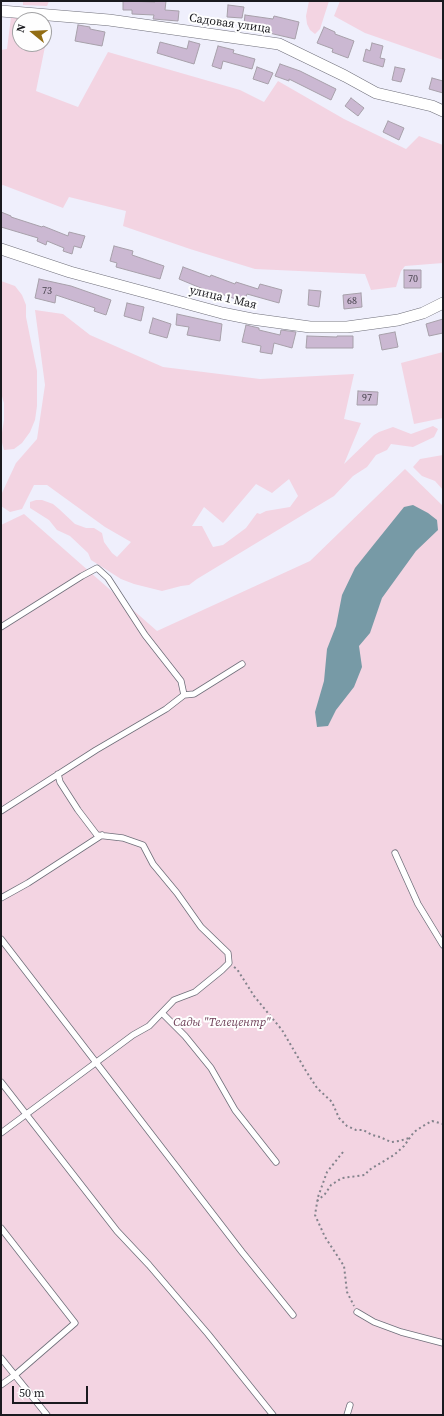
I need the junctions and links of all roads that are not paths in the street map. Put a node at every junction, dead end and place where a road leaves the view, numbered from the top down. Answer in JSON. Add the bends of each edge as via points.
{"nodes":[{"id":1,"x":1,"y":11,"type":"edge"},
{"id":2,"x":443,"y":111,"type":"edge"},
{"id":3,"x":1,"y":249,"type":"edge"},
{"id":4,"x":443,"y":303,"type":"edge"},
{"id":5,"x":1,"y":627,"type":"edge"},
{"id":6,"x":242,"y":664,"type":"dead end"},
{"id":7,"x":184,"y":695,"type":"junction"},
{"id":8,"x":58,"y":774,"type":"junction"},
{"id":9,"x":1,"y":811,"type":"edge"},
{"id":10,"x":102,"y":835,"type":"junction"},
{"id":11,"x":395,"y":853,"type":"dead end"},
{"id":12,"x":1,"y":898,"type":"edge"},
{"id":13,"x":1,"y":939,"type":"edge"},
{"id":14,"x":443,"y":945,"type":"edge"},
{"id":15,"x":162,"y":1013,"type":"junction"},
{"id":16,"x":96,"y":1062,"type":"junction"},
{"id":17,"x":1,"y":1082,"type":"edge"},
{"id":18,"x":26,"y":1115,"type":"junction"},
{"id":19,"x":1,"y":1133,"type":"edge"},
{"id":20,"x":276,"y":1162,"type":"dead end"},
{"id":21,"x":1,"y":1228,"type":"edge"},
{"id":22,"x":357,"y":1312,"type":"road end"},
{"id":23,"x":294,"y":1315,"type":"dead end"},
{"id":24,"x":443,"y":1343,"type":"edge"},
{"id":25,"x":1,"y":1358,"type":"edge"},
{"id":26,"x":14,"y":1375,"type":"junction"},
{"id":27,"x":1,"y":1385,"type":"edge"},
{"id":28,"x":350,"y":1405,"type":"dead end"},
{"id":29,"x":47,"y":1415,"type":"edge"},
{"id":30,"x":273,"y":1415,"type":"edge"},
{"id":31,"x":347,"y":1415,"type":"edge"}],
"edges":[{"from":1,"to":2,"type":"street","name":"Садовая улица","via":[[109,20],[279,44],[376,93]]},
{"from":3,"to":4,"type":"street","name":"улица 1 Мая","via":[[70,272],[222,313],[310,327],[348,327],[398,320],[423,313]]},
{"from":5,"to":7,"type":"lane","via":[[97,568],[108,578],[145,635],[182,681]]},
{"from":6,"to":7,"type":"lane","via":[[194,694]]},
{"from":7,"to":8,"type":"lane","via":[[166,709]]},
{"from":8,"to":9,"type":"lane"},
{"from":8,"to":10,"type":"lane","via":[[60,782],[78,810],[97,834]]},
{"from":10,"to":12,"type":"lane"},
{"from":10,"to":15,"type":"lane","via":[[143,845],[153,864],[201,927],[228,953],[229,963],[222,970],[194,992],[174,1000]]},
{"from":11,"to":14,"type":"lane","via":[[418,904]]},
{"from":13,"to":16,"type":"lane"},
{"from":15,"to":16,"type":"lane","via":[[149,1026]]},
{"from":15,"to":20,"type":"lane","via":[[211,1068],[235,1110]]},
{"from":16,"to":18,"type":"lane"},
{"from":16,"to":23,"type":"lane","via":[[242,1252]]},
{"from":17,"to":18,"type":"lane"},
{"from":18,"to":19,"type":"lane"},
{"from":18,"to":30,"type":"lane","via":[[117,1231],[208,1334]]},
{"from":21,"to":26,"type":"lane","via":[[75,1323]]},
{"from":22,"to":24,"type":"lane","via":[[374,1322],[401,1332]]},
{"from":25,"to":26,"type":"lane"},
{"from":26,"to":27,"type":"lane"},
{"from":26,"to":29,"type":"lane"},
{"from":28,"to":31,"type":"lane"}]}
